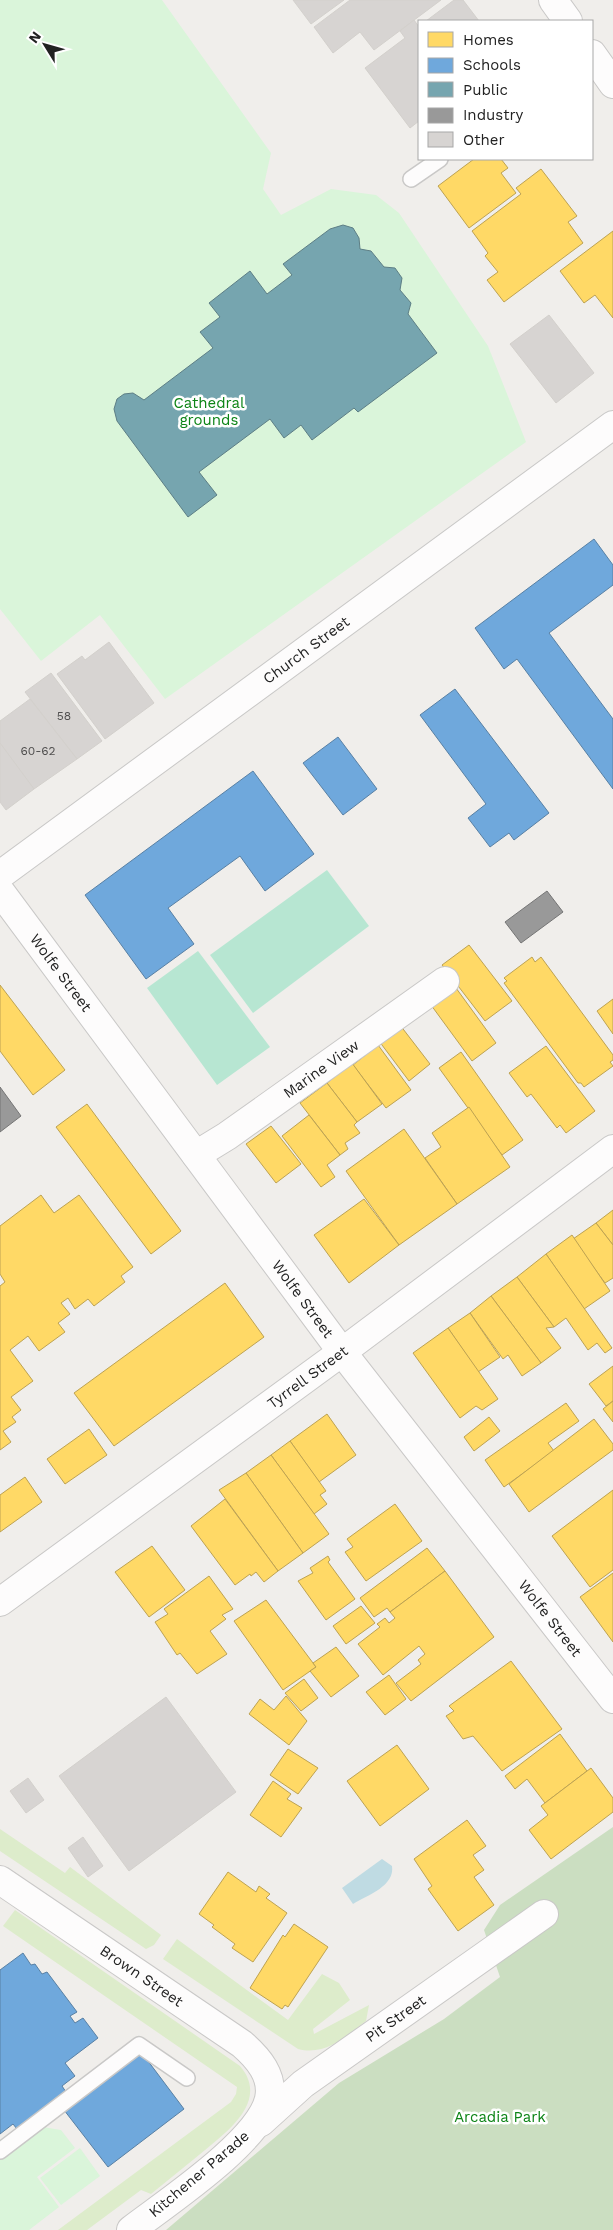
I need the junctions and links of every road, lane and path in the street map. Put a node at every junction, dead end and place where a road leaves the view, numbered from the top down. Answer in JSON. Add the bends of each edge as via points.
{"nodes":[{"id":1,"x":553,"y":0,"type":"edge"},
{"id":2,"x":567,"y":20,"type":"edge"},
{"id":3,"x":593,"y":55,"type":"edge"},
{"id":4,"x":613,"y":84,"type":"edge"},
{"id":5,"x":439,"y":160,"type":"edge"},
{"id":6,"x":411,"y":179,"type":"dead end"},
{"id":7,"x":613,"y":425,"type":"edge"},
{"id":8,"x":0,"y":875,"type":"edge"},
{"id":9,"x":0,"y":891,"type":"edge"},
{"id":10,"x":445,"y":982,"type":"dead end"},
{"id":11,"x":613,"y":1149,"type":"edge"},
{"id":12,"x":196,"y":1155,"type":"junction"},
{"id":13,"x":342,"y":1352,"type":"junction"},
{"id":14,"x":0,"y":1602,"type":"edge"},
{"id":15,"x":613,"y":1699,"type":"edge"},
{"id":16,"x":0,"y":1880,"type":"edge"},
{"id":17,"x":544,"y":1914,"type":"dead end"},
{"id":18,"x":187,"y":2078,"type":"dead end"},
{"id":19,"x":270,"y":2085,"type":"joint"},
{"id":20,"x":252,"y":2130,"type":"junction"},
{"id":21,"x":0,"y":2151,"type":"edge"},
{"id":22,"x":131,"y":2230,"type":"edge"}],
"edges":[{"from":1,"to":2,"type":"street"},
{"from":3,"to":4,"type":"street"},
{"from":5,"to":6,"type":"lane"},
{"from":7,"to":8,"type":"street","name":"Church Street"},
{"from":9,"to":12,"type":"street","name":"Wolfe Street"},
{"from":10,"to":12,"type":"street","name":"Marine View"},
{"from":11,"to":13,"type":"street","name":"Tyrrell Street"},
{"from":12,"to":13,"type":"street","name":"Wolfe Street"},
{"from":13,"to":14,"type":"street","name":"Tyrrell Street"},
{"from":13,"to":15,"type":"street","name":"Wolfe Street"},
{"from":16,"to":19,"type":"street","name":"Brown Street","via":[[242,2044],[256,2056]]},
{"from":17,"to":20,"type":"street","name":"Pit Street","via":[[303,2084]]},
{"from":18,"to":21,"type":"lane","via":[[139,2045]]},
{"from":19,"to":20,"type":"street","name":"Kitchener Parade","via":[[269,2099]]},
{"from":20,"to":22,"type":"street","name":"Kitchener Parade","via":[[199,2178]]}]}
